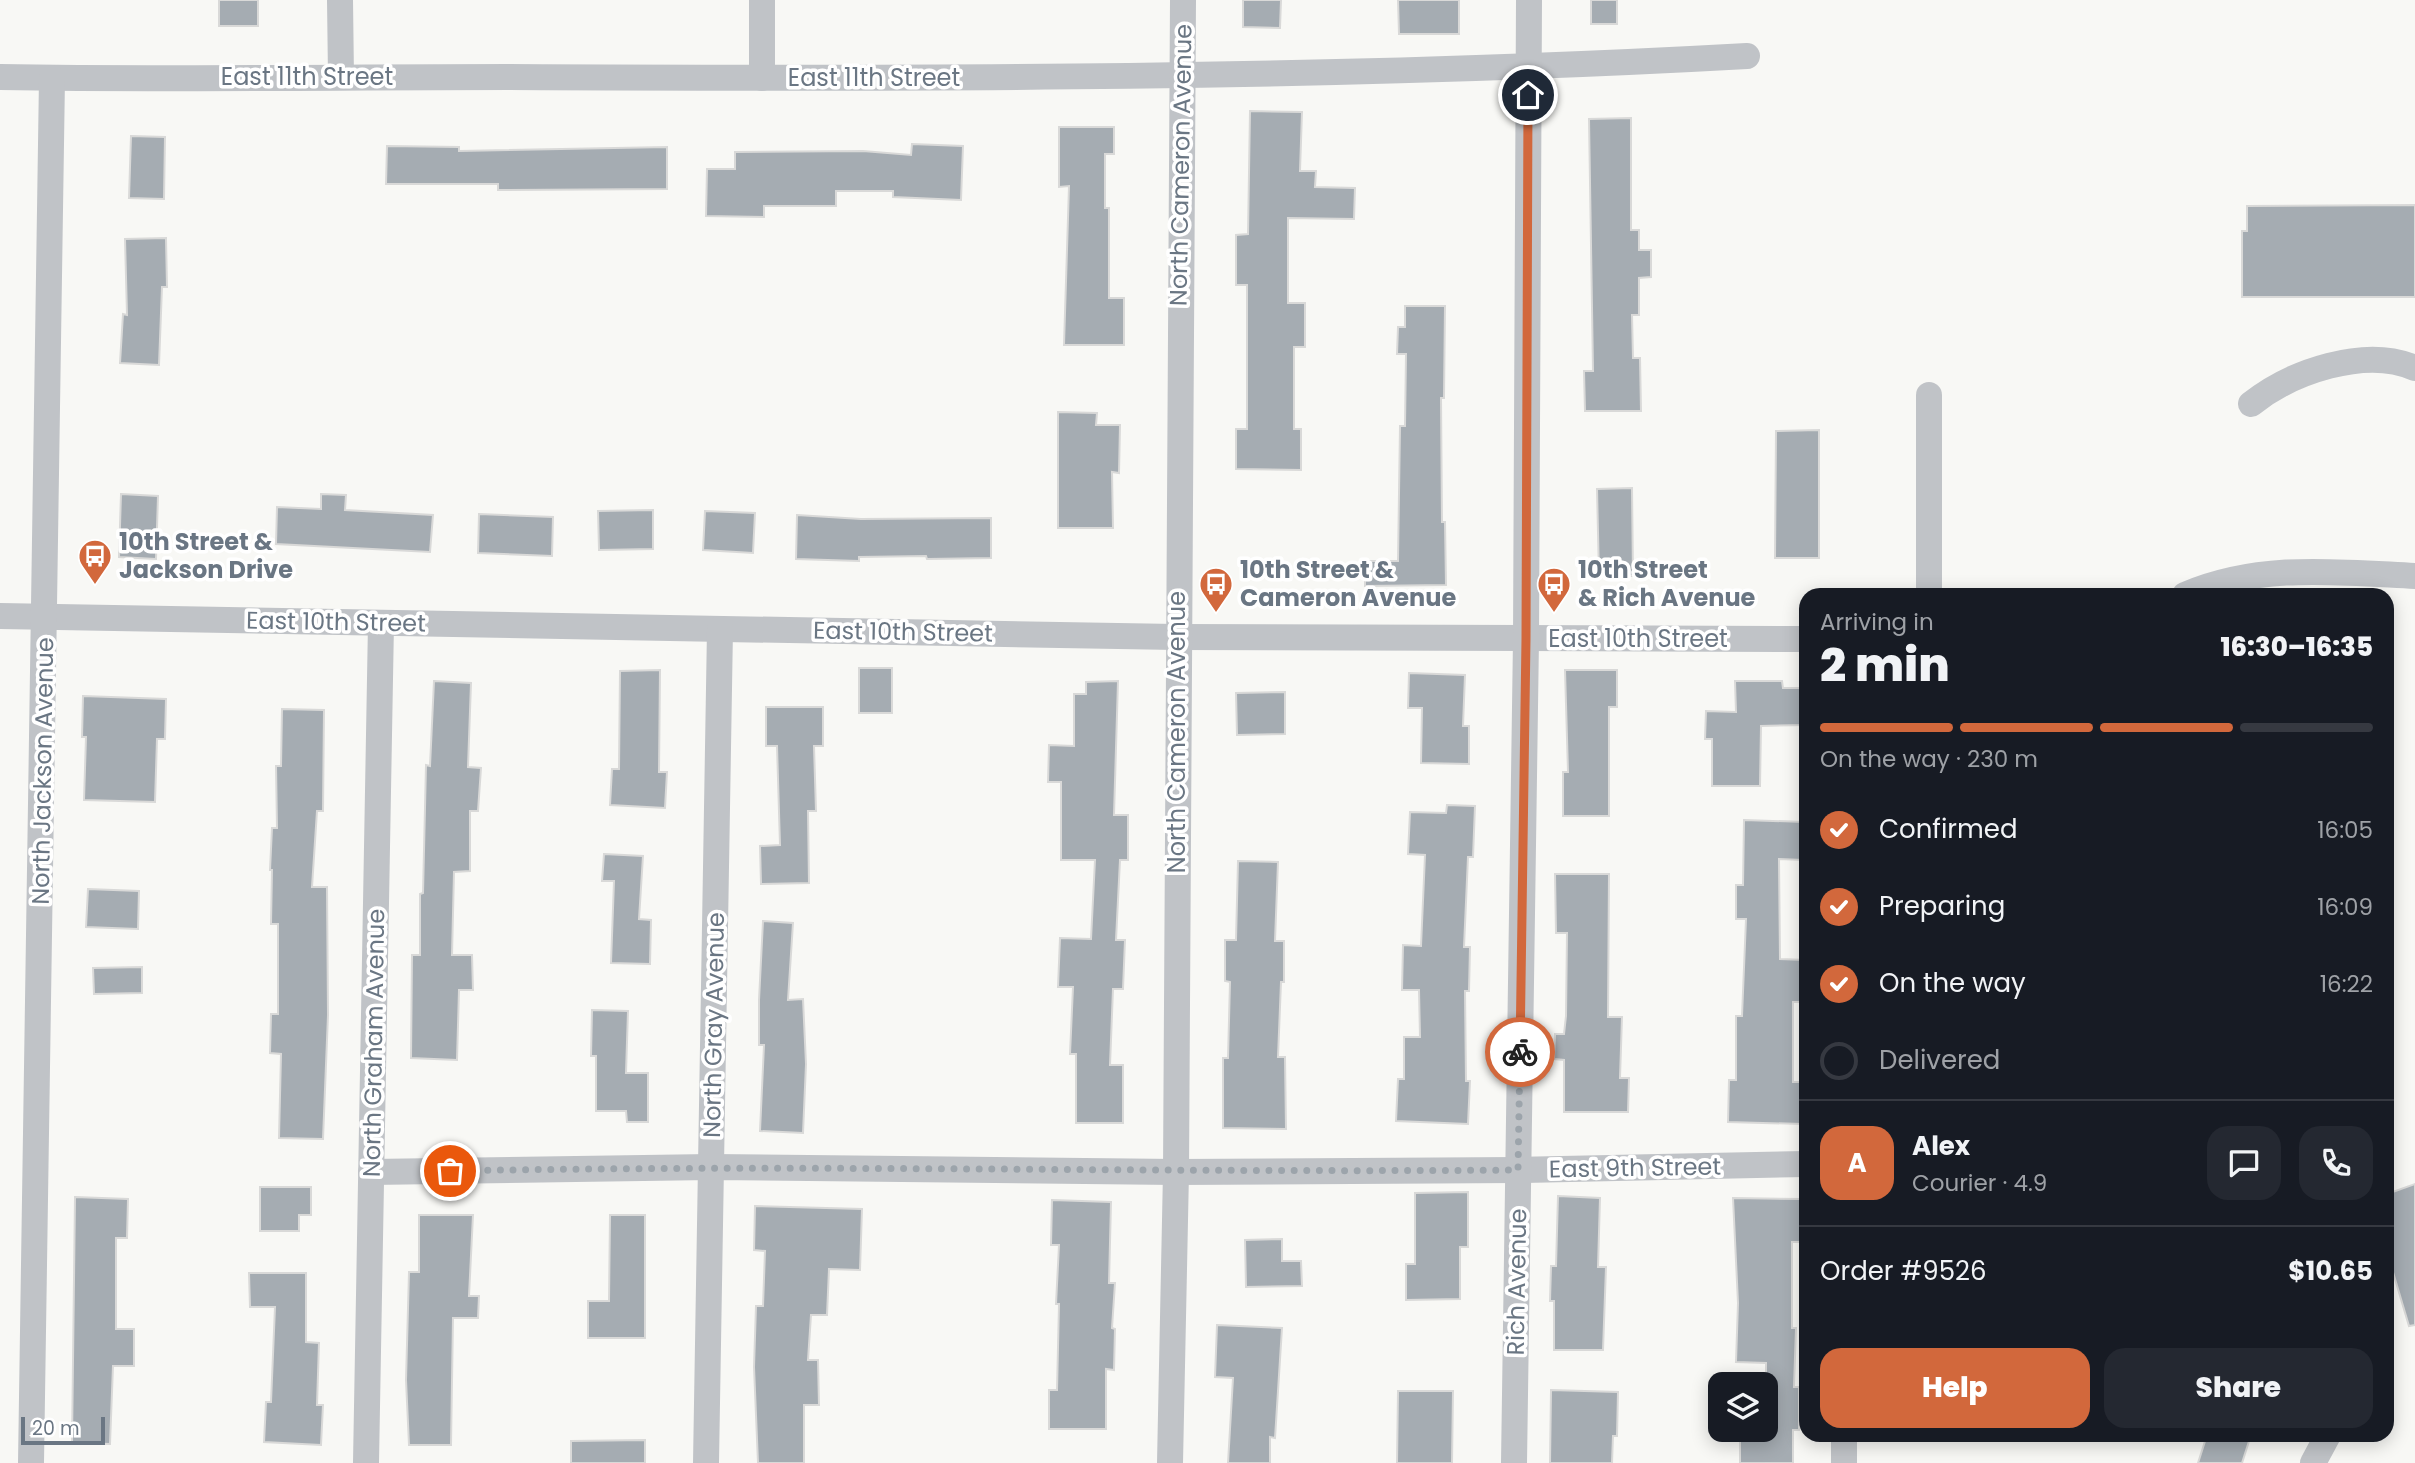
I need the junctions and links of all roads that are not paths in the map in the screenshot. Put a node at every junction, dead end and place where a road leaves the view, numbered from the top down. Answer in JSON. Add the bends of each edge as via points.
{"nodes":[{"id":1,"x":340,"y":0,"type":"edge"},
{"id":2,"x":762,"y":0,"type":"edge"},
{"id":3,"x":1183,"y":0,"type":"edge"},
{"id":4,"x":1529,"y":0,"type":"edge"},
{"id":5,"x":1747,"y":56,"type":"dead end"},
{"id":6,"x":1528,"y":68,"type":"junction"},
{"id":7,"x":1182,"y":75,"type":"junction"},
{"id":8,"x":0,"y":77,"type":"edge"},
{"id":9,"x":341,"y":77,"type":"junction"},
{"id":10,"x":52,"y":78,"type":"junction"},
{"id":11,"x":762,"y":78,"type":"junction"},
{"id":12,"x":2415,"y":368,"type":"edge"},
{"id":13,"x":1929,"y":395,"type":"dead end"},
{"id":14,"x":2251,"y":404,"type":"dead end"},
{"id":15,"x":2415,"y":576,"type":"edge"},
{"id":16,"x":1929,"y":588,"type":"edge"},
{"id":17,"x":2208,"y":588,"type":"edge"},
{"id":18,"x":0,"y":616,"type":"edge"},
{"id":19,"x":46,"y":617,"type":"junction"},
{"id":20,"x":381,"y":623,"type":"junction"},
{"id":21,"x":720,"y":629,"type":"junction"},
{"id":22,"x":1177,"y":637,"type":"junction"},
{"id":23,"x":1526,"y":639,"type":"junction"},
{"id":24,"x":1799,"y":639,"type":"edge"},
{"id":25,"x":1799,"y":1164,"type":"edge"},
{"id":26,"x":711,"y":1167,"type":"junction"},
{"id":27,"x":1518,"y":1170,"type":"junction"},
{"id":28,"x":371,"y":1172,"type":"junction"},
{"id":29,"x":1175,"y":1172,"type":"junction"},
{"id":30,"x":1844,"y":1442,"type":"edge"},
{"id":31,"x":2324,"y":1442,"type":"edge"},
{"id":32,"x":31,"y":1463,"type":"edge"},
{"id":33,"x":366,"y":1463,"type":"edge"},
{"id":34,"x":706,"y":1463,"type":"edge"},
{"id":35,"x":1170,"y":1463,"type":"edge"},
{"id":36,"x":1514,"y":1463,"type":"edge"},
{"id":37,"x":1844,"y":1463,"type":"edge"},
{"id":38,"x":2313,"y":1463,"type":"edge"}],
"edges":[{"from":1,"to":9,"type":"street"},
{"from":2,"to":11,"type":"street"},
{"from":3,"to":7,"type":"street","name":"North Cameron Avenue"},
{"from":4,"to":6,"type":"street","name":"Rich Avenue"},
{"from":5,"to":6,"type":"street","name":"East 11th Street"},
{"from":6,"to":7,"type":"street","name":"East 11th Street"},
{"from":6,"to":23,"type":"street","name":"Rich Avenue"},
{"from":7,"to":11,"type":"street","name":"East 11th Street"},
{"from":7,"to":22,"type":"street","name":"North Cameron Avenue"},
{"from":8,"to":10,"type":"street","name":"East 11th Street"},
{"from":9,"to":10,"type":"street","name":"East 11th Street"},
{"from":9,"to":11,"type":"street","name":"East 11th Street"},
{"from":10,"to":19,"type":"street","name":"North Jackson Avenue"},
{"from":12,"to":14,"type":"street","via":[[2404,363],[2338,364],[2289,379]]},
{"from":13,"to":16,"type":"street"},
{"from":15,"to":17,"type":"street","via":[[2296,571],[2251,575]]},
{"from":18,"to":19,"type":"street","name":"East 10th Street"},
{"from":19,"to":20,"type":"street","name":"East 10th Street"},
{"from":19,"to":32,"type":"street","name":"North Jackson Avenue"},
{"from":20,"to":21,"type":"street","name":"East 10th Street"},
{"from":20,"to":28,"type":"street","name":"North Graham Avenue"},
{"from":21,"to":22,"type":"street","name":"East 10th Street"},
{"from":21,"to":26,"type":"street","name":"North Gray Avenue"},
{"from":22,"to":23,"type":"street","name":"East 10th Street"},
{"from":22,"to":29,"type":"street","name":"North Cameron Avenue"},
{"from":23,"to":24,"type":"street","name":"East 10th Street"},
{"from":23,"to":27,"type":"street","name":"Rich Avenue"},
{"from":25,"to":27,"type":"street","name":"East 9th Street"},
{"from":26,"to":28,"type":"street","name":"East 9th Street"},
{"from":26,"to":29,"type":"street","name":"East 9th Street"},
{"from":26,"to":34,"type":"street","name":"North Gray Avenue"},
{"from":27,"to":29,"type":"street","name":"East 9th Street"},
{"from":27,"to":36,"type":"street","name":"Rich Avenue"},
{"from":28,"to":33,"type":"street","name":"North Graham Avenue"},
{"from":29,"to":35,"type":"street","name":"North Cameron Avenue"},
{"from":30,"to":37,"type":"street"},
{"from":31,"to":38,"type":"street"}]}
